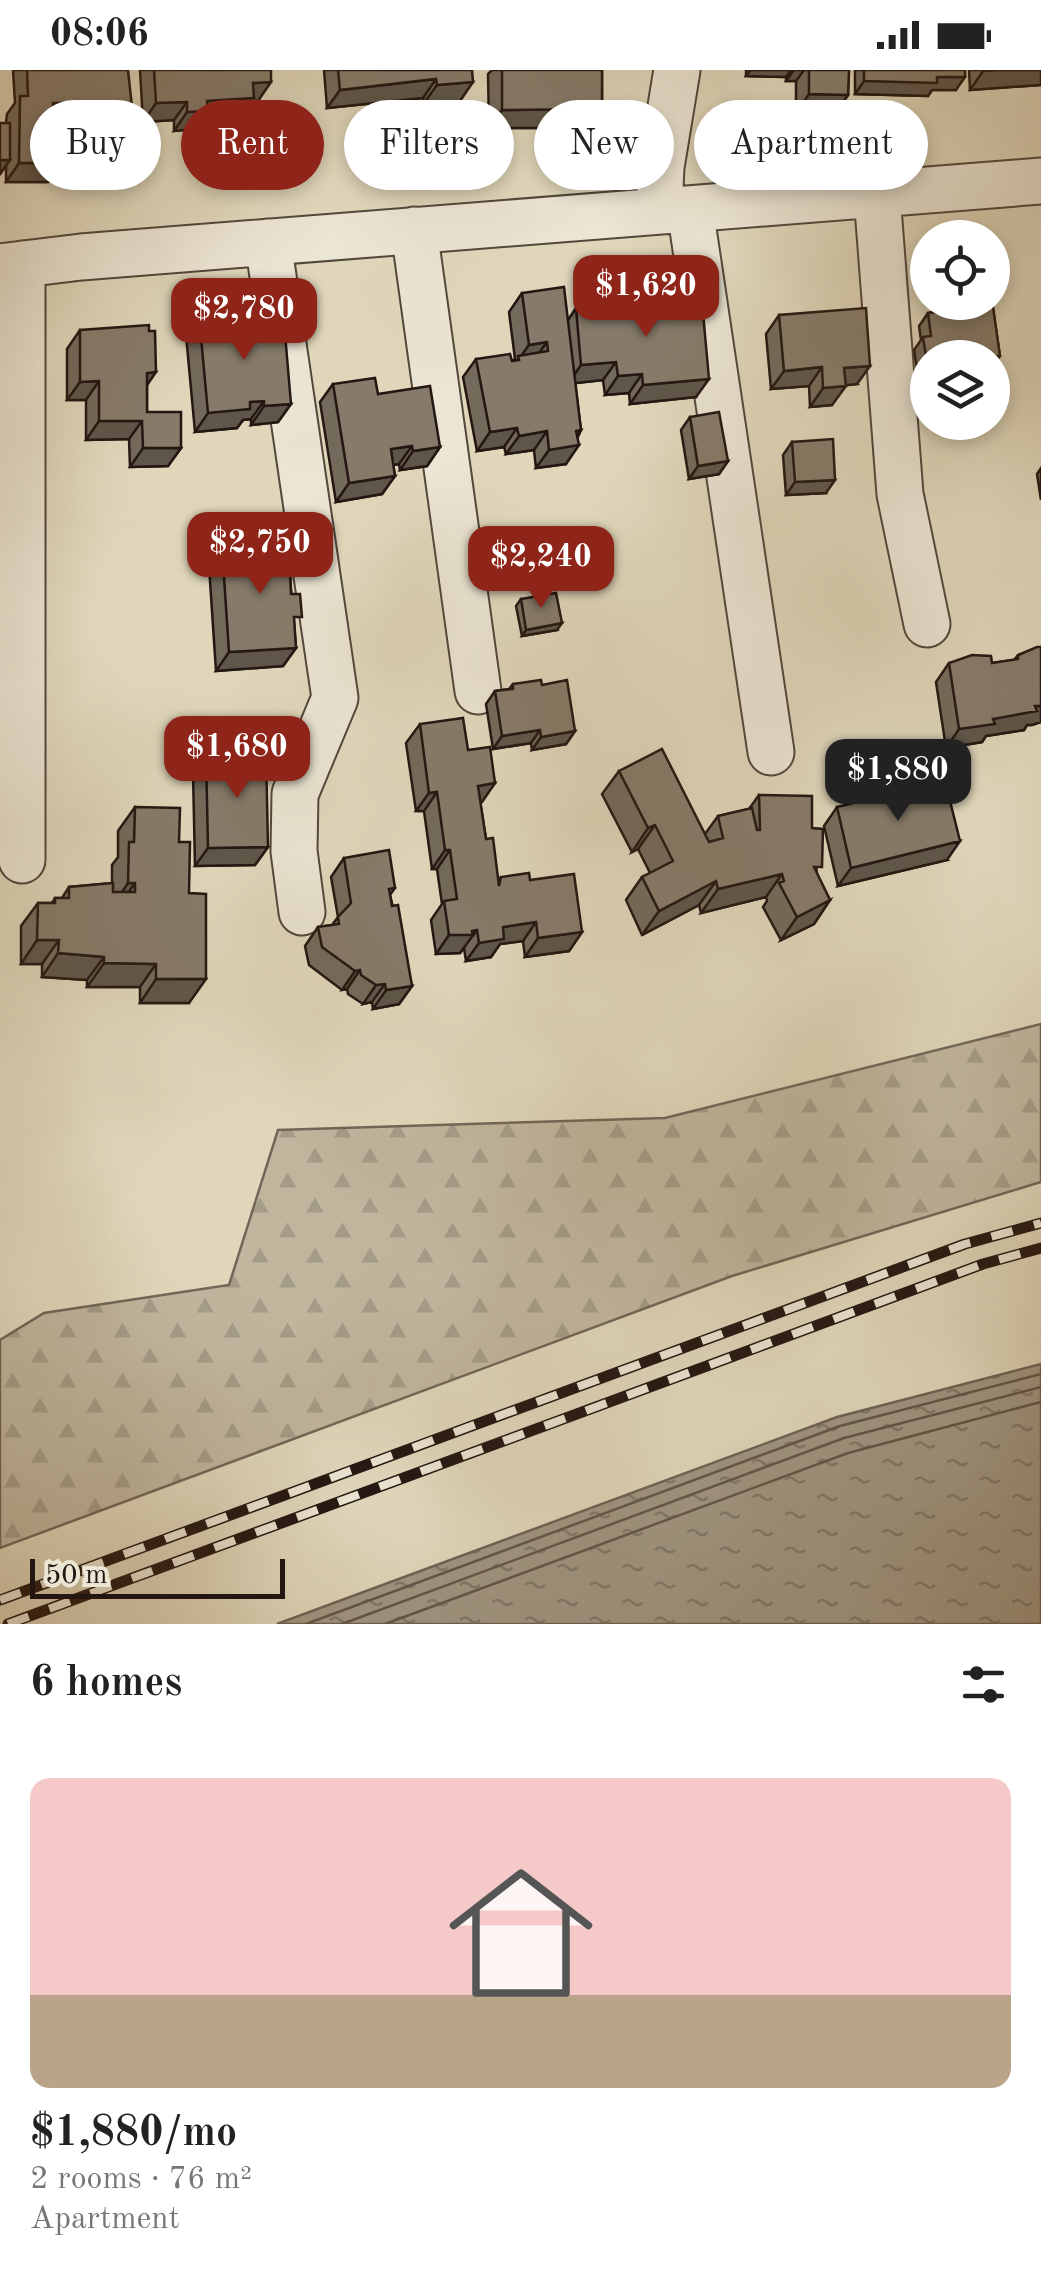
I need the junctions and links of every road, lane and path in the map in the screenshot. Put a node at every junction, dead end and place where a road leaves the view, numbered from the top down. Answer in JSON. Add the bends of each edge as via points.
{"nodes":[{"id":1,"x":676,"y":70,"type":"edge"},
{"id":2,"x":1041,"y":181,"type":"edge"},
{"id":3,"x":877,"y":194,"type":"junction"},
{"id":4,"x":674,"y":210,"type":"junction"},
{"id":5,"x":414,"y":230,"type":"junction"},
{"id":6,"x":268,"y":242,"type":"junction"},
{"id":7,"x":11,"y":266,"type":"edge"},
{"id":8,"x":927,"y":624,"type":"dead end"},
{"id":9,"x":478,"y":691,"type":"dead end"},
{"id":10,"x":771,"y":752,"type":"dead end"},
{"id":11,"x":22,"y":860,"type":"dead end"},
{"id":12,"x":302,"y":912,"type":"dead end"}],
"edges":[{"from":1,"to":4,"type":"street","via":[[662,167]]},
{"from":2,"to":3,"type":"street"},
{"from":3,"to":4,"type":"street"},
{"from":3,"to":8,"type":"street","via":[[900,494]]},
{"from":4,"to":5,"type":"street"},
{"from":4,"to":10,"type":"street"},
{"from":5,"to":6,"type":"street"},
{"from":5,"to":9,"type":"street"},
{"from":6,"to":7,"type":"street"},
{"from":6,"to":12,"type":"street","via":[[335,698],[295,794]]},
{"from":7,"to":11,"type":"street"}]}
